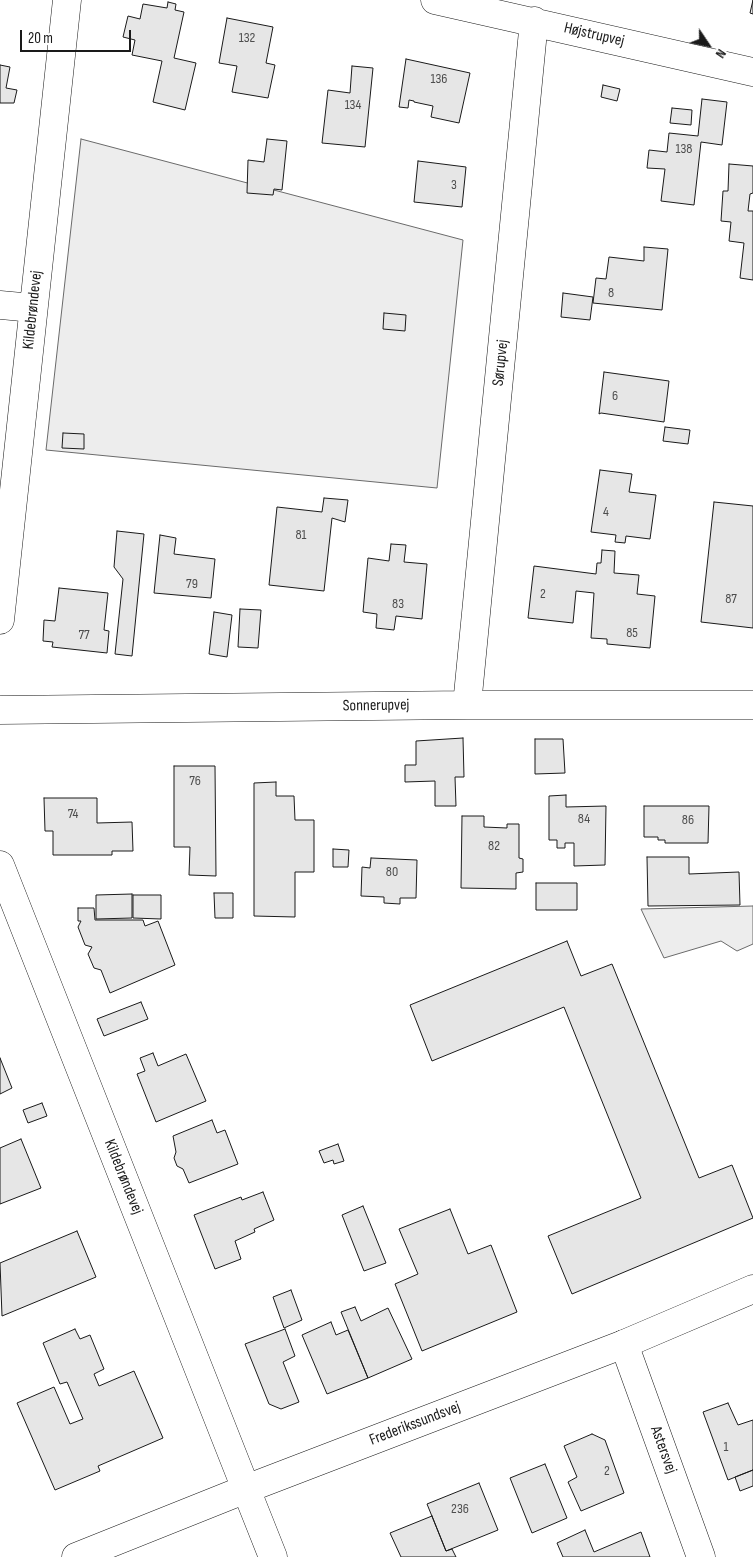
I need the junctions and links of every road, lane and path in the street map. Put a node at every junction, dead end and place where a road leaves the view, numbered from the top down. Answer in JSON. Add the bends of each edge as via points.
{"nodes":[{"id":1,"x":67,"y":0,"type":"edge"},
{"id":2,"x":435,"y":0,"type":"edge"},
{"id":3,"x":534,"y":21,"type":"junction"},
{"id":4,"x":753,"y":72,"type":"edge"},
{"id":5,"x":0,"y":305,"type":"edge"},
{"id":6,"x":33,"y":308,"type":"junction"},
{"id":7,"x":0,"y":620,"type":"edge"},
{"id":8,"x":467,"y":705,"type":"junction"},
{"id":9,"x":753,"y":705,"type":"edge"},
{"id":10,"x":0,"y":710,"type":"edge"},
{"id":11,"x":0,"y":865,"type":"edge"},
{"id":12,"x":753,"y":1288,"type":"edge"},
{"id":13,"x":624,"y":1344,"type":"junction"},
{"id":14,"x":246,"y":1489,"type":"junction"},
{"id":15,"x":76,"y":1557,"type":"edge"},
{"id":16,"x":273,"y":1557,"type":"edge"},
{"id":17,"x":701,"y":1557,"type":"edge"}],
"edges":[{"from":1,"to":6,"type":"street","name":"Kildebrøndevej"},
{"from":2,"to":3,"type":"street","name":"Højstrupvej"},
{"from":3,"to":4,"type":"street","name":"Højstrupvej"},
{"from":3,"to":8,"type":"street","name":"Sørupvej"},
{"from":5,"to":6,"type":"street"},
{"from":6,"to":7,"type":"street","name":"Kildebrøndevej"},
{"from":8,"to":9,"type":"street","name":"Sonnerupvej"},
{"from":8,"to":10,"type":"street","name":"Sonnerupvej"},
{"from":11,"to":14,"type":"street","name":"Kildebrøndevej"},
{"from":12,"to":13,"type":"street","name":"Frederikssundsvej"},
{"from":13,"to":14,"type":"street","name":"Frederikssundsvej"},
{"from":13,"to":17,"type":"street","name":"Astersvej"},
{"from":14,"to":15,"type":"street","name":"Frederikssundsvej"},
{"from":14,"to":16,"type":"street","name":"Kildebrøndevej"}]}
